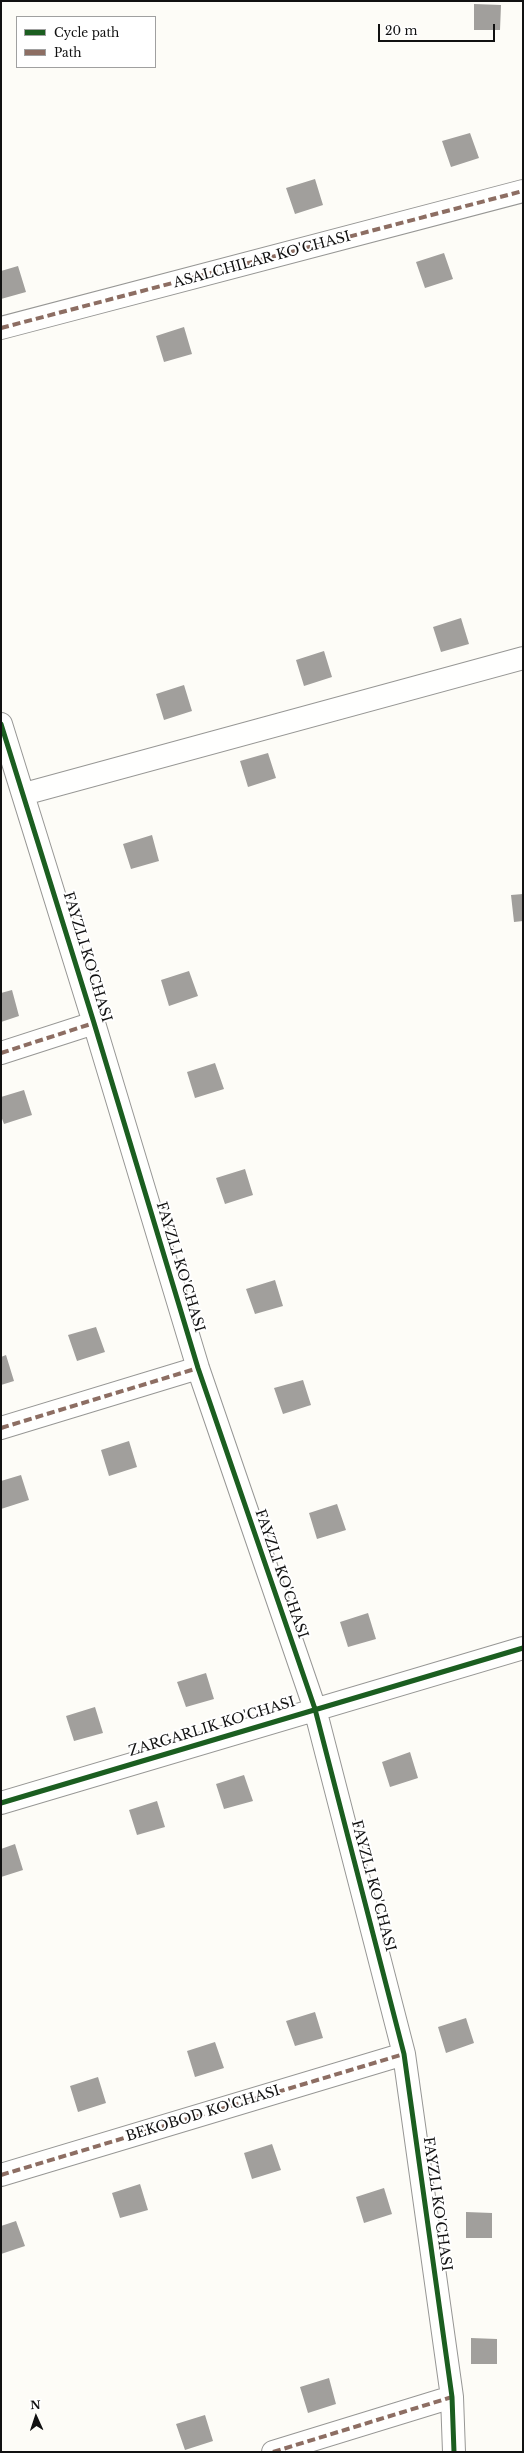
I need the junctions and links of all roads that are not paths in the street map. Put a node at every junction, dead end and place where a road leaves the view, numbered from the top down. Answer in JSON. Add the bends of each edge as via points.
{"nodes":[{"id":1,"x":523,"y":192,"type":"edge"},
{"id":2,"x":1,"y":328,"type":"edge"},
{"id":3,"x":523,"y":658,"type":"edge"},
{"id":4,"x":1,"y":724,"type":"edge"},
{"id":5,"x":24,"y":794,"type":"junction"},
{"id":6,"x":94,"y":1023,"type":"junction"},
{"id":7,"x":1,"y":1053,"type":"edge"},
{"id":8,"x":198,"y":1368,"type":"junction"},
{"id":9,"x":1,"y":1428,"type":"edge"},
{"id":10,"x":523,"y":1648,"type":"edge"},
{"id":11,"x":315,"y":1709,"type":"junction"},
{"id":12,"x":1,"y":1803,"type":"edge"},
{"id":13,"x":404,"y":2054,"type":"junction"},
{"id":14,"x":1,"y":2175,"type":"edge"},
{"id":15,"x":452,"y":2397,"type":"junction"},
{"id":16,"x":274,"y":2452,"type":"edge"},
{"id":17,"x":454,"y":2452,"type":"edge"}],
"edges":[{"from":1,"to":2,"type":"street","name":"ASALCHILAR KO'CHASI"},
{"from":3,"to":5,"type":"street"},
{"from":4,"to":5,"type":"street","name":"FAYZLI KO'CHASI"},
{"from":5,"to":6,"type":"street","name":"FAYZLI KO'CHASI"},
{"from":6,"to":7,"type":"street"},
{"from":6,"to":8,"type":"street","name":"FAYZLI KO'CHASI"},
{"from":8,"to":9,"type":"street"},
{"from":8,"to":11,"type":"street","name":"FAYZLI KO'CHASI"},
{"from":10,"to":11,"type":"street","name":"ZARGARLIK KO'CHASI"},
{"from":11,"to":12,"type":"street","name":"ZARGARLIK KO'CHASI"},
{"from":11,"to":13,"type":"street","name":"FAYZLI KO'CHASI"},
{"from":13,"to":14,"type":"street","name":"BEKOBOD KO'CHASI"},
{"from":13,"to":15,"type":"street","name":"FAYZLI KO'CHASI"},
{"from":15,"to":16,"type":"street"},
{"from":15,"to":17,"type":"street","name":"FAYZLI KO'CHASI"}]}
